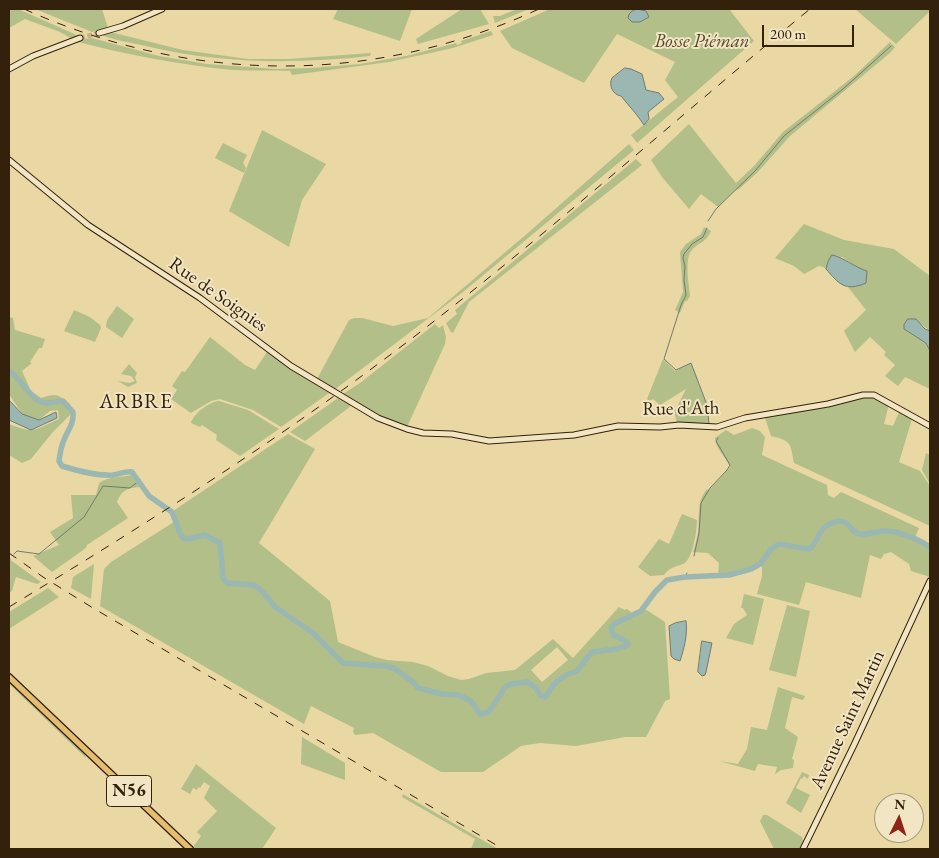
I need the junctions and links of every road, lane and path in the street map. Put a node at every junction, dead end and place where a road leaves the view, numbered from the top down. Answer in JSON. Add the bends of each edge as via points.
{"nodes":[{"id":1,"x":162,"y":9,"type":"edge"},
{"id":2,"x":99,"y":33,"type":"tunnel mouth"},
{"id":3,"x":80,"y":38,"type":"tunnel mouth"},
{"id":4,"x":9,"y":69,"type":"edge"},
{"id":5,"x":9,"y":160,"type":"edge"},
{"id":6,"x":930,"y":426,"type":"edge"},
{"id":7,"x":423,"y":433,"type":"joint"},
{"id":8,"x":930,"y":581,"type":"edge"},
{"id":9,"x":9,"y":677,"type":"edge"},
{"id":10,"x":190,"y":849,"type":"edge"},
{"id":11,"x":803,"y":849,"type":"edge"}],
"edges":[{"from":1,"to":2,"type":"street"},
{"from":3,"to":4,"type":"street"},
{"from":5,"to":7,"type":"street","name":"Rue de Soignies","via":[[88,225],[211,306],[291,366],[378,418]]},
{"from":6,"to":7,"type":"street","name":"Rue d'Ath","via":[[874,395],[863,394],[716,427],[629,425],[574,435],[489,441]]},
{"from":8,"to":11,"type":"street","name":"Avenue Saint Martin"},
{"from":9,"to":10,"type":"main road","number":"N56"}]}
